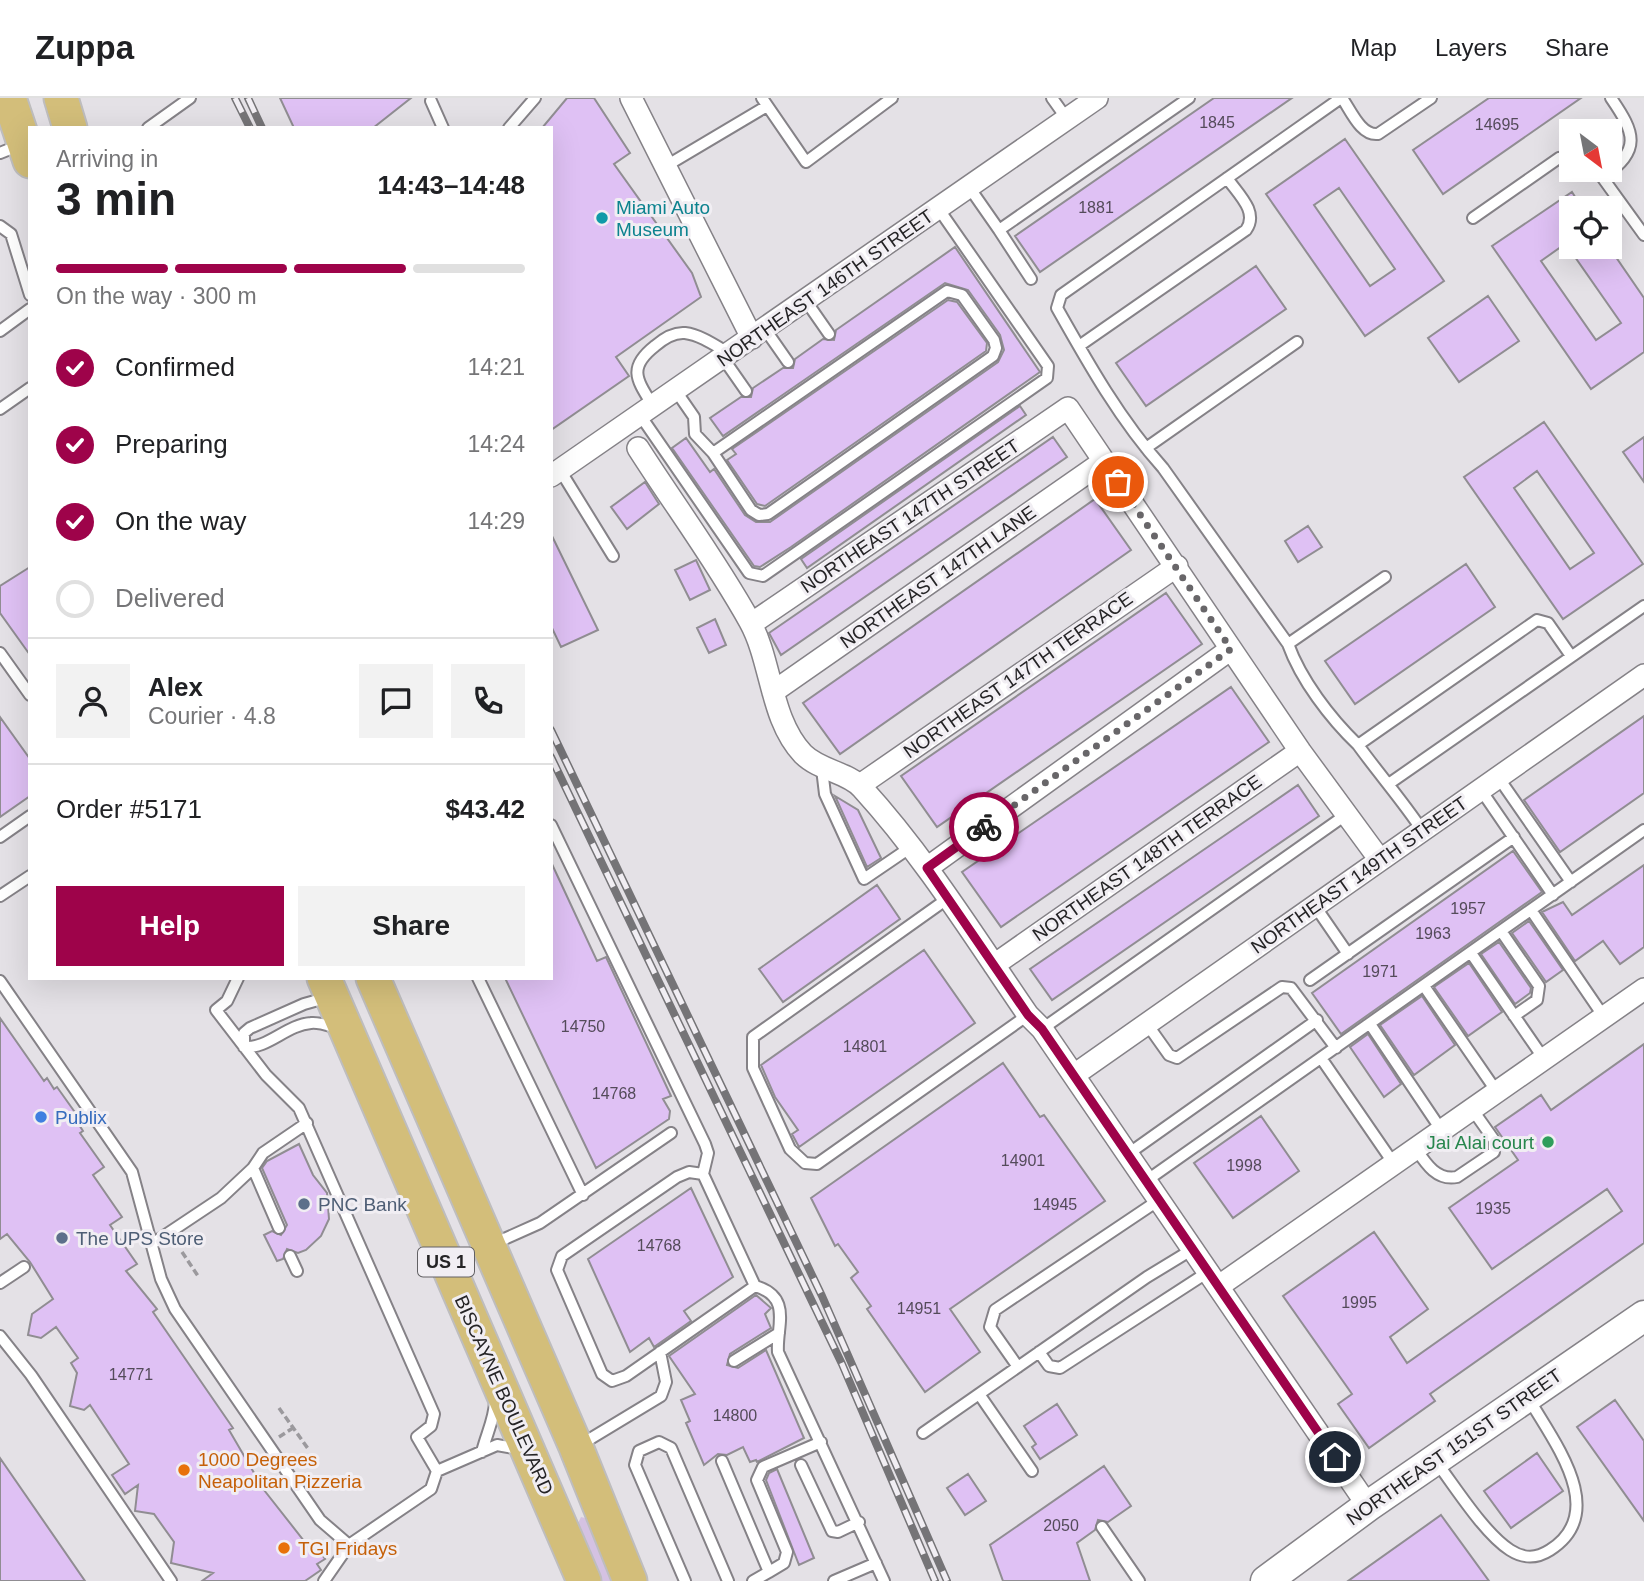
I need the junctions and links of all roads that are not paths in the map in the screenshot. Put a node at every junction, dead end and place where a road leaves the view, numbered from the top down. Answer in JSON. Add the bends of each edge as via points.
{"nodes":[{"id":1,"x":9,"y":98,"type":"edge"},
{"id":2,"x":61,"y":98,"type":"edge"},
{"id":3,"x":190,"y":98,"type":"edge"},
{"id":4,"x":535,"y":98,"type":"edge"},
{"id":5,"x":631,"y":98,"type":"edge"},
{"id":6,"x":892,"y":98,"type":"edge"},
{"id":7,"x":1052,"y":98,"type":"edge"},
{"id":8,"x":1097,"y":98,"type":"edge"},
{"id":9,"x":1189,"y":98,"type":"edge"},
{"id":10,"x":1341,"y":98,"type":"edge"},
{"id":11,"x":1431,"y":98,"type":"edge"},
{"id":12,"x":1611,"y":98,"type":"edge"},
{"id":13,"x":431,"y":101,"type":"dead end"},
{"id":14,"x":764,"y":102,"type":"edge"},
{"id":15,"x":1067,"y":119,"type":"junction"},
{"id":16,"x":69,"y":126,"type":"edge"},
{"id":17,"x":151,"y":126,"type":"edge"},
{"id":18,"x":442,"y":126,"type":"edge"},
{"id":19,"x":511,"y":126,"type":"edge"},
{"id":20,"x":18,"y":152,"type":"edge"},
{"id":21,"x":1559,"y":158,"type":"edge"},
{"id":22,"x":1622,"y":159,"type":"edge"},
{"id":23,"x":666,"y":166,"type":"junction"},
{"id":24,"x":1227,"y":178,"type":"junction"},
{"id":25,"x":1607,"y":182,"type":"edge"},
{"id":26,"x":969,"y":187,"type":"junction"},
{"id":27,"x":938,"y":208,"type":"junction"},
{"id":28,"x":1474,"y":218,"type":"dead end"},
{"id":29,"x":1640,"y":221,"type":"edge"},
{"id":30,"x":0,"y":226,"type":"edge"},
{"id":31,"x":999,"y":230,"type":"junction"},
{"id":32,"x":1644,"y":235,"type":"edge"},
{"id":33,"x":1031,"y":279,"type":"dead end"},
{"id":34,"x":28,"y":289,"type":"edge"},
{"id":35,"x":806,"y":301,"type":"junction"},
{"id":36,"x":28,"y":310,"type":"edge"},
{"id":37,"x":0,"y":331,"type":"edge"},
{"id":38,"x":758,"y":334,"type":"junction"},
{"id":39,"x":829,"y":334,"type":"dead end"},
{"id":40,"x":1297,"y":342,"type":"dead end"},
{"id":41,"x":1079,"y":346,"type":"junction"},
{"id":42,"x":727,"y":356,"type":"junction"},
{"id":43,"x":788,"y":362,"type":"dead end"},
{"id":44,"x":28,"y":389,"type":"edge"},
{"id":45,"x":676,"y":391,"type":"junction"},
{"id":46,"x":746,"y":391,"type":"dead end"},
{"id":47,"x":0,"y":409,"type":"edge"},
{"id":48,"x":647,"y":410,"type":"junction"},
{"id":49,"x":638,"y":448,"type":"dead end"},
{"id":50,"x":1146,"y":448,"type":"junction"},
{"id":51,"x":713,"y":453,"type":"junction"},
{"id":52,"x":1104,"y":461,"type":"junction"},
{"id":53,"x":555,"y":473,"type":"edge"},
{"id":54,"x":613,"y":556,"type":"dead end"},
{"id":55,"x":1177,"y":566,"type":"junction"},
{"id":56,"x":1385,"y":577,"type":"dead end"},
{"id":57,"x":1644,"y":606,"type":"edge"},
{"id":58,"x":751,"y":624,"type":"junction"},
{"id":59,"x":1288,"y":644,"type":"junction"},
{"id":60,"x":1231,"y":649,"type":"junction"},
{"id":61,"x":0,"y":653,"type":"edge"},
{"id":62,"x":1572,"y":656,"type":"junction"},
{"id":63,"x":1644,"y":675,"type":"edge"},
{"id":64,"x":28,"y":692,"type":"edge"},
{"id":65,"x":773,"y":692,"type":"junction"},
{"id":66,"x":1358,"y":745,"type":"junction"},
{"id":67,"x":1300,"y":751,"type":"junction"},
{"id":68,"x":822,"y":769,"type":"junction"},
{"id":69,"x":1390,"y":783,"type":"junction"},
{"id":70,"x":1490,"y":783,"type":"junction"},
{"id":71,"x":860,"y":785,"type":"junction"},
{"id":72,"x":1347,"y":814,"type":"junction"},
{"id":73,"x":28,"y":817,"type":"edge"},
{"id":74,"x":553,"y":829,"type":"edge"},
{"id":75,"x":1422,"y":830,"type":"junction"},
{"id":76,"x":1644,"y":830,"type":"edge"},
{"id":77,"x":0,"y":837,"type":"edge"},
{"id":78,"x":1514,"y":837,"type":"junction"},
{"id":79,"x":911,"y":847,"type":"junction"},
{"id":80,"x":1380,"y":860,"type":"junction"},
{"id":81,"x":927,"y":868,"type":"junction"},
{"id":82,"x":28,"y":877,"type":"edge"},
{"id":83,"x":1571,"y":882,"type":"junction"},
{"id":84,"x":1553,"y":895,"type":"junction"},
{"id":85,"x":0,"y":896,"type":"edge"},
{"id":86,"x":947,"y":899,"type":"junction"},
{"id":87,"x":1315,"y":906,"type":"junction"},
{"id":88,"x":1531,"y":910,"type":"junction"},
{"id":89,"x":1501,"y":932,"type":"junction"},
{"id":90,"x":1471,"y":953,"type":"junction"},
{"id":91,"x":1348,"y":954,"type":"junction"},
{"id":92,"x":994,"y":965,"type":"junction"},
{"id":93,"x":237,"y":980,"type":"edge"},
{"id":94,"x":372,"y":980,"type":"edge"},
{"id":95,"x":479,"y":980,"type":"edge"},
{"id":96,"x":1310,"y":980,"type":"dead end"},
{"id":97,"x":0,"y":981,"type":"edge"},
{"id":98,"x":1424,"y":986,"type":"junction"},
{"id":99,"x":328,"y":987,"type":"edge"},
{"id":100,"x":1644,"y":989,"type":"edge"},
{"id":101,"x":1514,"y":1016,"type":"junction"},
{"id":102,"x":1604,"y":1017,"type":"junction"},
{"id":103,"x":1317,"y":1020,"type":"junction"},
{"id":104,"x":1035,"y":1022,"type":"junction"},
{"id":105,"x":1147,"y":1024,"type":"junction"},
{"id":106,"x":1370,"y":1024,"type":"junction"},
{"id":107,"x":346,"y":1030,"type":"junction"},
{"id":108,"x":244,"y":1047,"type":"junction"},
{"id":109,"x":1336,"y":1048,"type":"junction"},
{"id":110,"x":1321,"y":1058,"type":"junction"},
{"id":111,"x":1544,"y":1059,"type":"junction"},
{"id":112,"x":414,"y":1074,"type":"junction"},
{"id":113,"x":1074,"y":1075,"type":"junction"},
{"id":114,"x":1497,"y":1092,"type":"junction"},
{"id":115,"x":1472,"y":1109,"type":"junction"},
{"id":116,"x":307,"y":1123,"type":"junction"},
{"id":117,"x":1442,"y":1130,"type":"junction"},
{"id":118,"x":671,"y":1133,"type":"dead end"},
{"id":119,"x":1416,"y":1149,"type":"junction"},
{"id":120,"x":1128,"y":1154,"type":"junction"},
{"id":121,"x":1394,"y":1164,"type":"junction"},
{"id":122,"x":253,"y":1168,"type":"junction"},
{"id":123,"x":703,"y":1174,"type":"junction"},
{"id":124,"x":1146,"y":1181,"type":"junction"},
{"id":125,"x":583,"y":1195,"type":"junction"},
{"id":126,"x":1159,"y":1200,"type":"junction"},
{"id":127,"x":279,"y":1228,"type":"dead end"},
{"id":128,"x":152,"y":1244,"type":"junction"},
{"id":129,"x":489,"y":1246,"type":"junction"},
{"id":130,"x":1193,"y":1249,"type":"junction"},
{"id":131,"x":290,"y":1256,"type":"dead end"},
{"id":132,"x":24,"y":1267,"type":"dead end"},
{"id":133,"x":297,"y":1271,"type":"dead end"},
{"id":134,"x":1214,"y":1279,"type":"junction"},
{"id":135,"x":0,"y":1283,"type":"edge"},
{"id":136,"x":755,"y":1286,"type":"junction"},
{"id":137,"x":1641,"y":1323,"type":"edge"},
{"id":138,"x":779,"y":1333,"type":"junction"},
{"id":139,"x":0,"y":1336,"type":"edge"},
{"id":140,"x":660,"y":1352,"type":"junction"},
{"id":141,"x":1039,"y":1352,"type":"junction"},
{"id":142,"x":734,"y":1361,"type":"dead end"},
{"id":143,"x":1018,"y":1367,"type":"junction"},
{"id":144,"x":495,"y":1377,"type":"junction"},
{"id":145,"x":979,"y":1394,"type":"junction"},
{"id":146,"x":1527,"y":1396,"type":"junction"},
{"id":147,"x":923,"y":1433,"type":"dead end"},
{"id":148,"x":821,"y":1442,"type":"junction"},
{"id":149,"x":576,"y":1447,"type":"junction"},
{"id":150,"x":482,"y":1452,"type":"junction"},
{"id":151,"x":531,"y":1458,"type":"junction"},
{"id":152,"x":1435,"y":1460,"type":"junction"},
{"id":153,"x":722,"y":1461,"type":"dead end"},
{"id":154,"x":801,"y":1465,"type":"dead end"},
{"id":155,"x":437,"y":1471,"type":"junction"},
{"id":156,"x":1032,"y":1471,"type":"dead end"},
{"id":157,"x":1368,"y":1506,"type":"junction"},
{"id":158,"x":859,"y":1522,"type":"junction"},
{"id":159,"x":1102,"y":1527,"type":"dead end"},
{"id":160,"x":349,"y":1545,"type":"junction"},
{"id":161,"x":876,"y":1563,"type":"junction"},
{"id":162,"x":769,"y":1572,"type":"junction"},
{"id":163,"x":171,"y":1581,"type":"edge"},
{"id":164,"x":324,"y":1581,"type":"edge"},
{"id":165,"x":584,"y":1581,"type":"edge"},
{"id":166,"x":630,"y":1581,"type":"edge"},
{"id":167,"x":685,"y":1581,"type":"edge"},
{"id":168,"x":728,"y":1581,"type":"edge"},
{"id":169,"x":753,"y":1581,"type":"edge"},
{"id":170,"x":834,"y":1581,"type":"edge"},
{"id":171,"x":884,"y":1581,"type":"edge"},
{"id":172,"x":1139,"y":1581,"type":"edge"},
{"id":173,"x":1266,"y":1581,"type":"edge"}],
"edges":[{"from":1,"to":20,"type":"main road"},
{"from":2,"to":16,"type":"main road"},
{"from":3,"to":17,"type":"lane"},
{"from":4,"to":19,"type":"lane"},
{"from":5,"to":23,"type":"street"},
{"from":6,"to":14,"type":"lane","via":[[806,162]]},
{"from":7,"to":15,"type":"lane"},
{"from":8,"to":15,"type":"street","name":"NORTHEAST 146TH STREET"},
{"from":9,"to":31,"type":"lane"},
{"from":10,"to":11,"type":"lane","via":[[1371,135]]},
{"from":10,"to":24,"type":"lane"},
{"from":12,"to":22,"type":"lane","via":[[1629,124],[1632,140]]},
{"from":13,"to":18,"type":"lane"},
{"from":14,"to":23,"type":"lane"},
{"from":15,"to":26,"type":"street","name":"NORTHEAST 146TH STREET"},
{"from":21,"to":28,"type":"lane"},
{"from":23,"to":38,"type":"street"},
{"from":24,"to":41,"type":"lane","via":[[1061,295],[1057,308]]},
{"from":24,"to":41,"type":"lane","via":[[1251,212],[1247,230]]},
{"from":25,"to":29,"type":"lane"},
{"from":26,"to":27,"type":"street","name":"NORTHEAST 146TH STREET"},
{"from":26,"to":31,"type":"lane"},
{"from":27,"to":35,"type":"street","name":"NORTHEAST 146TH STREET"},
{"from":27,"to":48,"type":"lane","via":[[1048,366],[1047,378],[775,568],[763,576],[749,573]]},
{"from":29,"to":32,"type":"lane"},
{"from":30,"to":34,"type":"lane","via":[[11,234]]},
{"from":31,"to":33,"type":"lane"},
{"from":35,"to":38,"type":"street","name":"NORTHEAST 146TH STREET"},
{"from":35,"to":39,"type":"lane"},
{"from":36,"to":37,"type":"lane"},
{"from":38,"to":42,"type":"street","name":"NORTHEAST 146TH STREET"},
{"from":38,"to":43,"type":"lane"},
{"from":40,"to":50,"type":"lane"},
{"from":41,"to":50,"type":"lane"},
{"from":42,"to":45,"type":"street","name":"NORTHEAST 146TH STREET"},
{"from":42,"to":46,"type":"lane"},
{"from":42,"to":48,"type":"lane","via":[[685,333],[660,342],[636,367]]},
{"from":44,"to":47,"type":"lane"},
{"from":45,"to":48,"type":"street","name":"NORTHEAST 146TH STREET"},
{"from":45,"to":51,"type":"lane","via":[[694,417],[695,433]]},
{"from":48,"to":53,"type":"street","name":"NORTHEAST 146TH STREET"},
{"from":49,"to":58,"type":"street"},
{"from":50,"to":59,"type":"lane"},
{"from":51,"to":51,"type":"lane","via":[[947,291],[962,295],[994,340],[993,356],[768,514],[751,510]]},
{"from":52,"to":55,"type":"street"},
{"from":52,"to":58,"type":"street","name":"NORTHEAST 147TH STREET","via":[[1068,408]]},
{"from":52,"to":65,"type":"street","name":"NORTHEAST 147TH LANE"},
{"from":53,"to":54,"type":"lane"},
{"from":55,"to":60,"type":"street"},
{"from":55,"to":71,"type":"street","name":"NORTHEAST 147TH TERRACE"},
{"from":56,"to":59,"type":"lane"},
{"from":57,"to":62,"type":"lane"},
{"from":58,"to":65,"type":"street"},
{"from":59,"to":66,"type":"lane","via":[[1340,728]]},
{"from":60,"to":67,"type":"street"},
{"from":60,"to":81,"type":"street"},
{"from":61,"to":64,"type":"lane"},
{"from":62,"to":66,"type":"lane","via":[[1548,623],[1537,620]]},
{"from":62,"to":69,"type":"lane"},
{"from":63,"to":70,"type":"street","name":"NORTHEAST 149TH STREET"},
{"from":65,"to":68,"type":"street","via":[[803,754]]},
{"from":66,"to":69,"type":"lane"},
{"from":67,"to":72,"type":"street"},
{"from":67,"to":92,"type":"street","name":"NORTHEAST 148TH TERRACE"},
{"from":68,"to":71,"type":"street"},
{"from":68,"to":79,"type":"lane","via":[[824,794],[864,879]]},
{"from":69,"to":75,"type":"lane"},
{"from":70,"to":75,"type":"street","name":"NORTHEAST 149TH STREET"},
{"from":70,"to":78,"type":"lane"},
{"from":70,"to":83,"type":"lane"},
{"from":71,"to":79,"type":"street"},
{"from":72,"to":80,"type":"street"},
{"from":72,"to":104,"type":"lane"},
{"from":73,"to":77,"type":"lane"},
{"from":74,"to":123,"type":"lane","via":[[705,1144],[708,1153]]},
{"from":75,"to":80,"type":"street","name":"NORTHEAST 149TH STREET"},
{"from":76,"to":83,"type":"lane"},
{"from":78,"to":84,"type":"lane"},
{"from":78,"to":91,"type":"lane"},
{"from":79,"to":81,"type":"street"},
{"from":80,"to":87,"type":"street","name":"NORTHEAST 149TH STREET"},
{"from":81,"to":86,"type":"street"},
{"from":82,"to":85,"type":"lane"},
{"from":83,"to":84,"type":"lane"},
{"from":84,"to":88,"type":"lane"},
{"from":86,"to":92,"type":"street"},
{"from":86,"to":104,"type":"lane","via":[[752,1037],[752,1068],[790,1149],[805,1163],[817,1164]]},
{"from":87,"to":91,"type":"lane"},
{"from":87,"to":105,"type":"street","name":"NORTHEAST 149TH STREET"},
{"from":88,"to":89,"type":"lane"},
{"from":88,"to":102,"type":"lane"},
{"from":89,"to":90,"type":"lane"},
{"from":89,"to":101,"type":"lane","via":[[1539,986],[1537,1000]]},
{"from":90,"to":98,"type":"lane"},
{"from":90,"to":101,"type":"lane"},
{"from":91,"to":96,"type":"lane"},
{"from":92,"to":104,"type":"street"},
{"from":93,"to":108,"type":"lane","via":[[228,1001],[216,1010]]},
{"from":94,"to":112,"type":"main road","number":"US 1"},
{"from":95,"to":125,"type":"lane"},
{"from":97,"to":128,"type":"lane","via":[[132,1172]]},
{"from":98,"to":106,"type":"lane"},
{"from":98,"to":114,"type":"lane"},
{"from":99,"to":107,"type":"main road","name":"BISCAYNE BOULEVARD","number":"US 1"},
{"from":99,"to":108,"type":"lane","via":[[304,1004],[250,1028],[244,1033]]},
{"from":99,"to":112,"type":"main road","via":[[368,1016]]},
{"from":100,"to":102,"type":"street"},
{"from":101,"to":111,"type":"lane"},
{"from":102,"to":111,"type":"street"},
{"from":103,"to":105,"type":"lane","via":[[1297,992],[1282,988],[1177,1058],[1169,1055]]},
{"from":103,"to":109,"type":"lane"},
{"from":103,"to":120,"type":"lane"},
{"from":104,"to":113,"type":"street"},
{"from":105,"to":113,"type":"street","name":"NORTHEAST 149TH STREET"},
{"from":106,"to":109,"type":"lane"},
{"from":106,"to":117,"type":"lane"},
{"from":107,"to":108,"type":"lane","via":[[312,1022],[256,1048]]},
{"from":107,"to":144,"type":"main road","name":"BISCAYNE BOULEVARD","number":"US 1"},
{"from":108,"to":116,"type":"lane"},
{"from":109,"to":110,"type":"lane"},
{"from":110,"to":121,"type":"lane"},
{"from":110,"to":124,"type":"lane"},
{"from":111,"to":114,"type":"street"},
{"from":112,"to":129,"type":"main road","number":"US 1"},
{"from":113,"to":120,"type":"street"},
{"from":114,"to":115,"type":"street"},
{"from":115,"to":117,"type":"street"},
{"from":115,"to":119,"type":"lane","via":[[1494,1140],[1494,1152],[1450,1178],[1430,1169]]},
{"from":116,"to":122,"type":"lane","via":[[263,1153]]},
{"from":116,"to":155,"type":"lane","via":[[434,1414],[431,1426],[417,1437]]},
{"from":117,"to":119,"type":"street"},
{"from":118,"to":125,"type":"lane"},
{"from":119,"to":121,"type":"street"},
{"from":120,"to":124,"type":"street"},
{"from":121,"to":134,"type":"street"},
{"from":122,"to":127,"type":"lane"},
{"from":122,"to":128,"type":"lane","via":[[220,1198]]},
{"from":123,"to":136,"type":"lane"},
{"from":123,"to":140,"type":"lane","via":[[689,1172],[677,1177],[558,1262],[606,1379],[618,1381]]},
{"from":124,"to":126,"type":"street"},
{"from":125,"to":129,"type":"lane","via":[[540,1223]]},
{"from":126,"to":130,"type":"street"},
{"from":126,"to":143,"type":"lane","via":[[995,1310],[990,1327]]},
{"from":128,"to":160,"type":"lane","via":[[168,1296],[196,1341],[320,1520]]},
{"from":129,"to":149,"type":"main road","number":"US 1"},
{"from":130,"to":134,"type":"street"},
{"from":130,"to":141,"type":"lane"},
{"from":131,"to":133,"type":"lane"},
{"from":132,"to":135,"type":"lane"},
{"from":134,"to":141,"type":"lane","via":[[1060,1368],[1049,1366]]},
{"from":134,"to":157,"type":"street"},
{"from":136,"to":138,"type":"lane","via":[[770,1294],[782,1314]]},
{"from":136,"to":140,"type":"lane"},
{"from":137,"to":146,"type":"street","name":"NORTHEAST 151ST STREET"},
{"from":138,"to":142,"type":"lane"},
{"from":138,"to":148,"type":"lane","via":[[778,1352]]},
{"from":139,"to":163,"type":"lane"},
{"from":140,"to":149,"type":"lane","via":[[666,1382],[660,1396]]},
{"from":141,"to":143,"type":"lane"},
{"from":143,"to":145,"type":"lane"},
{"from":144,"to":150,"type":"lane","via":[[495,1412]]},
{"from":144,"to":151,"type":"main road","name":"BISCAYNE BOULEVARD","number":"US 1"},
{"from":145,"to":147,"type":"lane"},
{"from":145,"to":156,"type":"lane"},
{"from":146,"to":152,"type":"street","name":"NORTHEAST 151ST STREET"},
{"from":146,"to":152,"type":"lane","via":[[1568,1465],[1575,1489],[1574,1520],[1559,1544],[1528,1558],[1511,1551]]},
{"from":148,"to":158,"type":"lane"},
{"from":148,"to":162,"type":"lane","via":[[758,1473],[788,1552],[785,1563]]},
{"from":149,"to":151,"type":"main road"},
{"from":149,"to":166,"type":"main road","number":"US 1"},
{"from":150,"to":151,"type":"lane","via":[[497,1446]]},
{"from":150,"to":155,"type":"lane"},
{"from":151,"to":165,"type":"main road","name":"BISCAYNE BOULEVARD","number":"US 1"},
{"from":152,"to":157,"type":"street","name":"NORTHEAST 151ST STREET"},
{"from":153,"to":162,"type":"lane"},
{"from":154,"to":158,"type":"lane","via":[[832,1531]]},
{"from":155,"to":160,"type":"lane","via":[[431,1489]]},
{"from":157,"to":173,"type":"street","name":"NORTHEAST 151ST STREET"},
{"from":158,"to":161,"type":"lane"},
{"from":159,"to":172,"type":"lane"},
{"from":160,"to":164,"type":"lane"},
{"from":161,"to":170,"type":"lane"},
{"from":161,"to":171,"type":"lane"},
{"from":162,"to":169,"type":"lane"},
{"from":167,"to":168,"type":"lane","via":[[635,1465],[639,1451],[659,1442],[671,1448]]}]}
